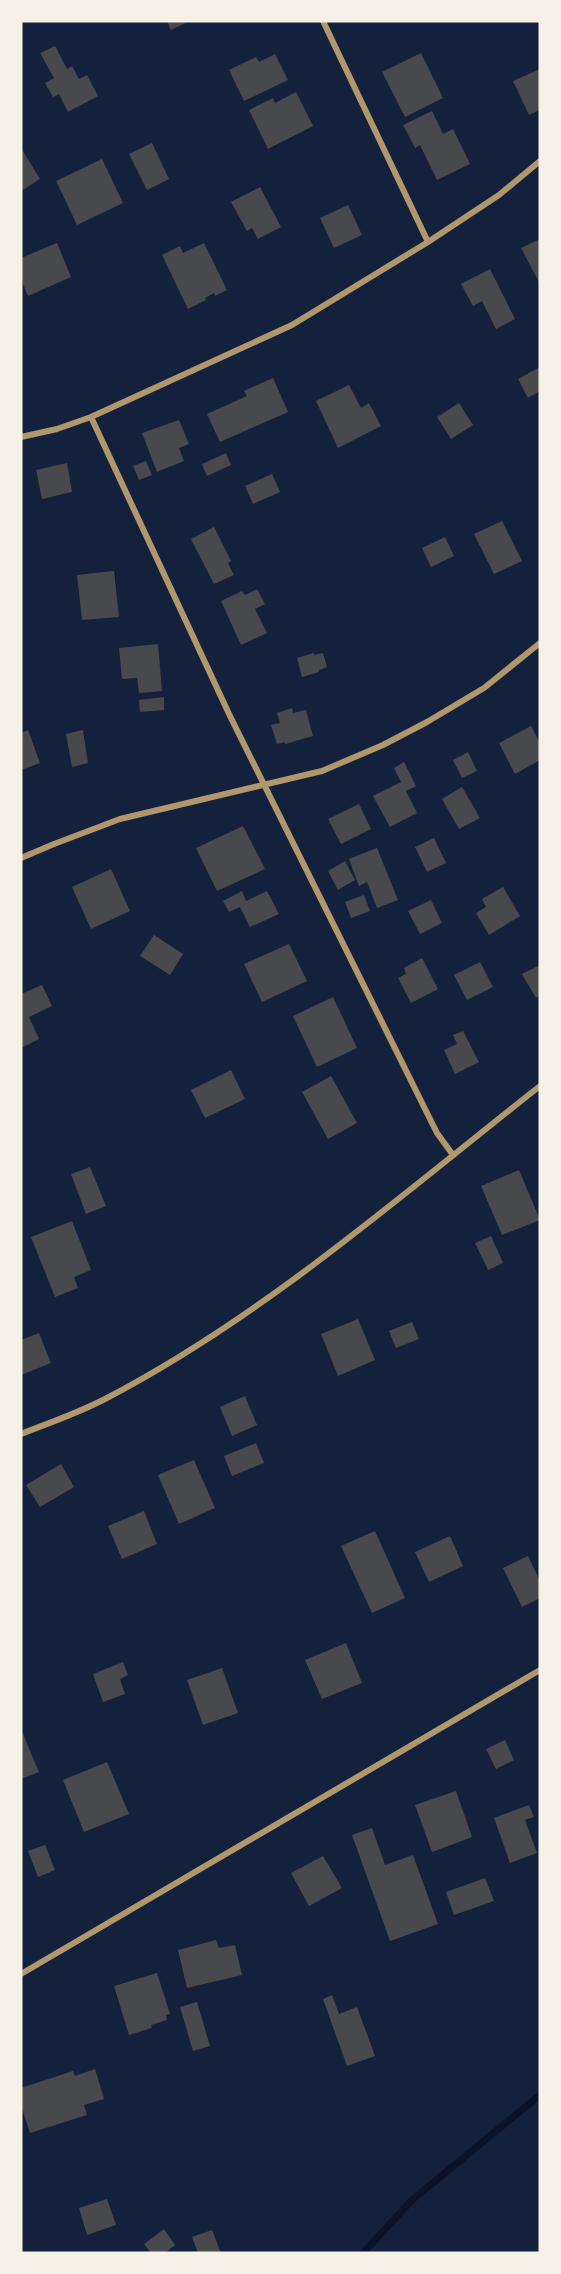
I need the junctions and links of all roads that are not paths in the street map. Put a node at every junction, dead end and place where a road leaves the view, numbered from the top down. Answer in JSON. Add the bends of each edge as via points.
{"nodes":[{"id":1,"x":323,"y":21,"type":"edge"},
{"id":2,"x":540,"y":161,"type":"edge"},
{"id":3,"x":428,"y":242,"type":"junction"},
{"id":4,"x":91,"y":417,"type":"junction"},
{"id":5,"x":21,"y":437,"type":"edge"},
{"id":6,"x":540,"y":643,"type":"edge"},
{"id":7,"x":265,"y":785,"type":"junction"},
{"id":8,"x":21,"y":858,"type":"edge"},
{"id":9,"x":540,"y":1086,"type":"edge"},
{"id":10,"x":453,"y":1155,"type":"junction"},
{"id":11,"x":21,"y":1434,"type":"edge"},
{"id":12,"x":540,"y":1670,"type":"edge"},
{"id":13,"x":21,"y":1974,"type":"edge"}],
"edges":[{"from":1,"to":3,"type":"street"},
{"from":2,"to":3,"type":"street","via":[[499,195]]},
{"from":3,"to":4,"type":"street","via":[[292,325]]},
{"from":4,"to":5,"type":"street"},
{"from":4,"to":7,"type":"street"},
{"from":6,"to":7,"type":"street","via":[[484,688],[401,736],[322,771]]},
{"from":7,"to":8,"type":"street","via":[[120,819]]},
{"from":7,"to":10,"type":"street","via":[[437,1133]]},
{"from":9,"to":10,"type":"street"},
{"from":10,"to":11,"type":"street","via":[[211,1338],[104,1400]]},
{"from":12,"to":13,"type":"street"}]}
